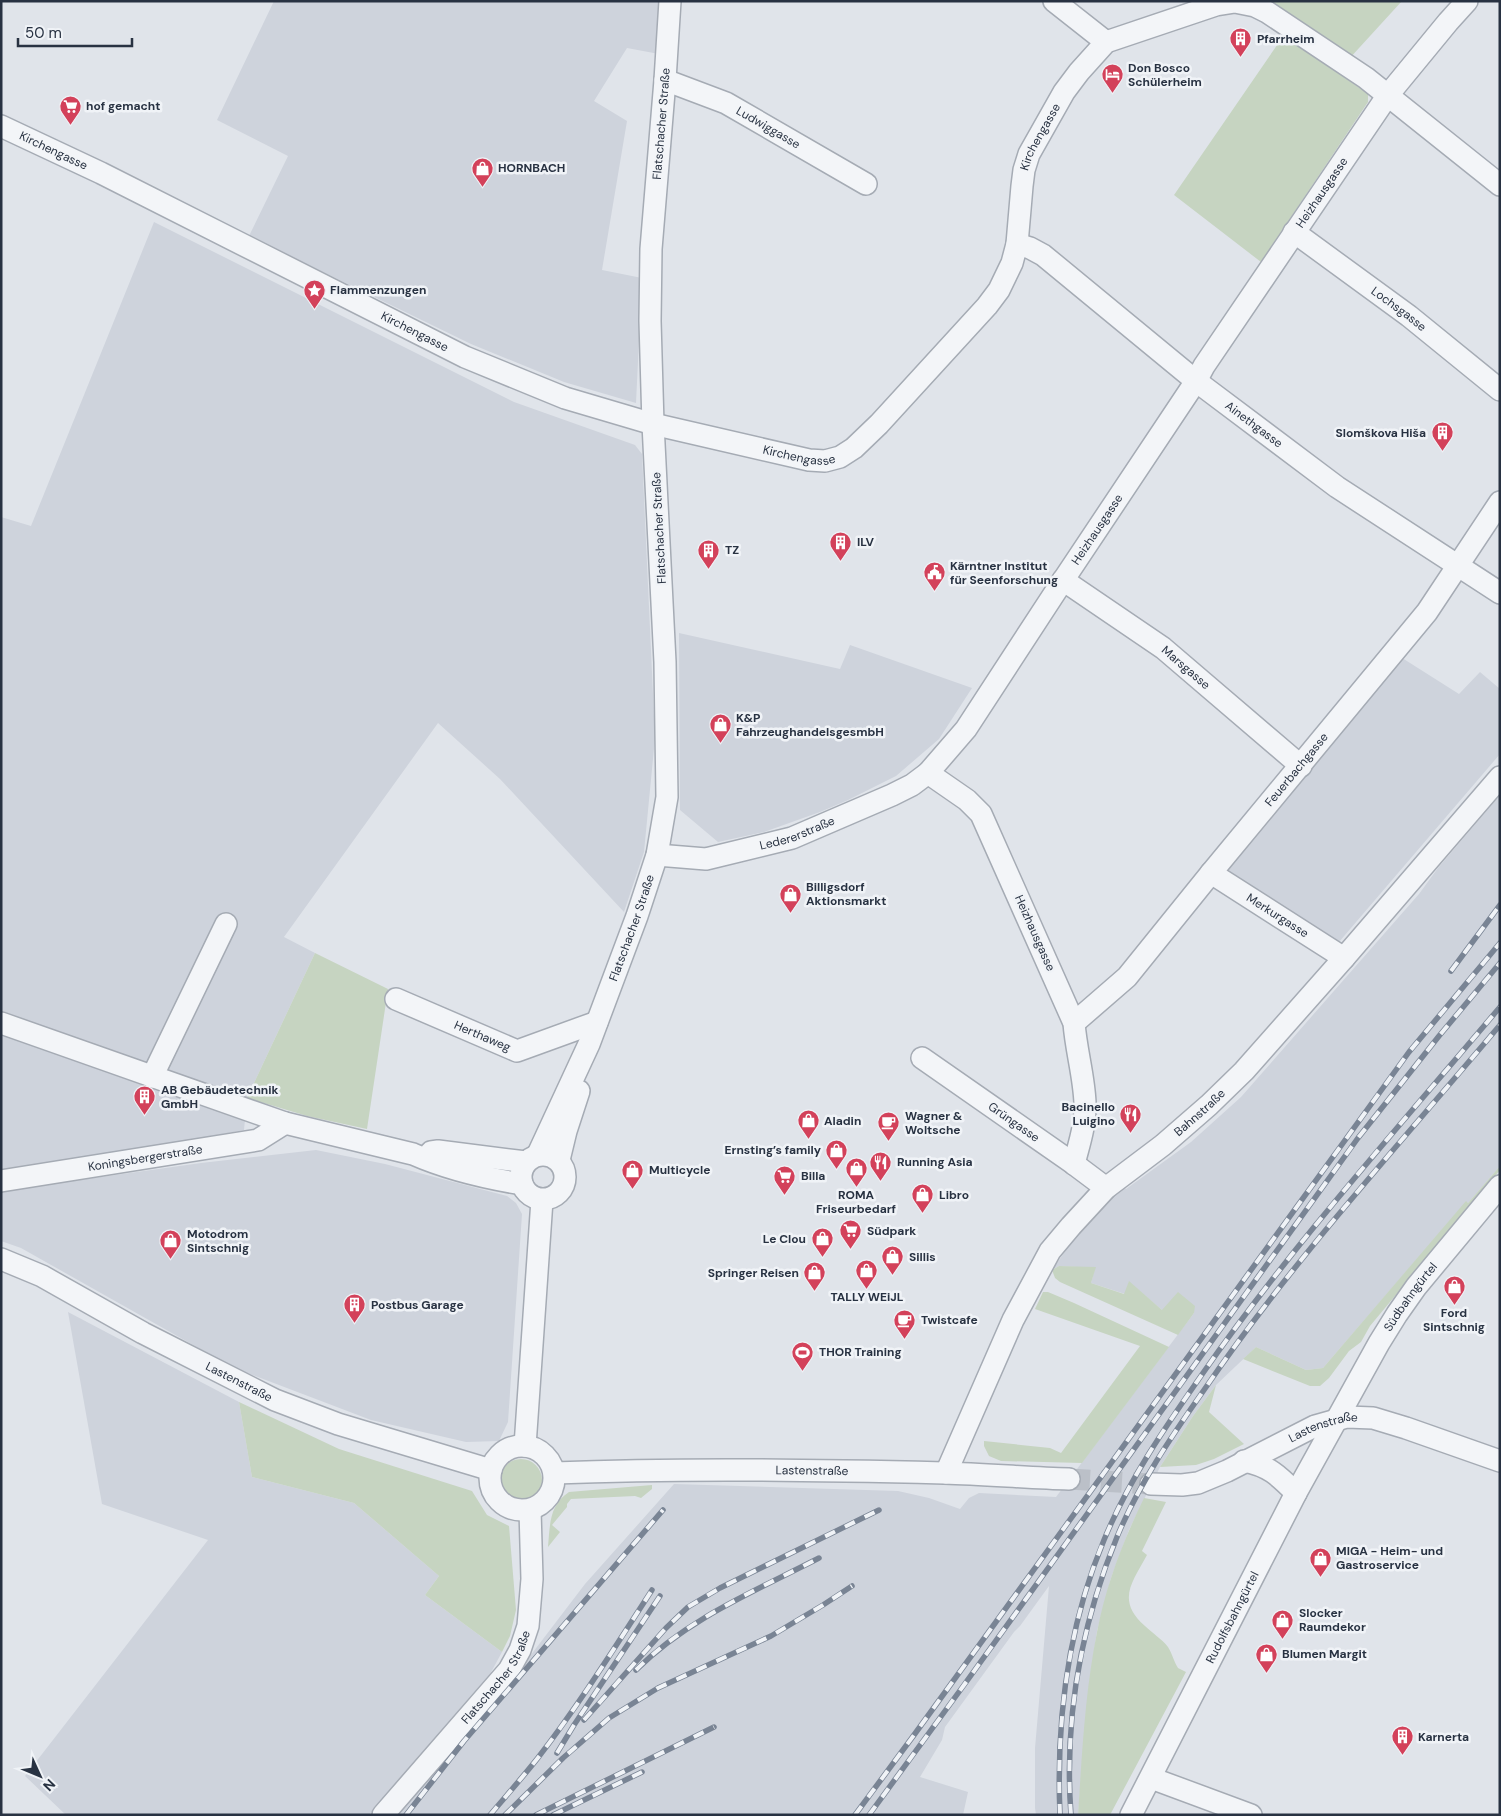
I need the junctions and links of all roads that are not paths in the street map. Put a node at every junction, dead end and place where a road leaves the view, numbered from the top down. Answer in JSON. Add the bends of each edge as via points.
{"nodes":[{"id":1,"x":670,"y":1,"type":"edge"},
{"id":2,"x":1054,"y":1,"type":"edge"},
{"id":3,"x":1467,"y":1,"type":"edge"},
{"id":4,"x":1106,"y":42,"type":"junction"},
{"id":5,"x":665,"y":80,"type":"junction"},
{"id":6,"x":1388,"y":95,"type":"junction"},
{"id":7,"x":1,"y":126,"type":"edge"},
{"id":8,"x":866,"y":184,"type":"dead end"},
{"id":9,"x":1500,"y":185,"type":"edge"},
{"id":10,"x":1294,"y":232,"type":"junction"},
{"id":11,"x":1017,"y":244,"type":"junction"},
{"id":12,"x":1196,"y":381,"type":"junction"},
{"id":13,"x":1500,"y":390,"type":"edge"},
{"id":14,"x":653,"y":424,"type":"junction"},
{"id":15,"x":1500,"y":502,"type":"edge"},
{"id":16,"x":1456,"y":566,"type":"junction"},
{"id":17,"x":1064,"y":580,"type":"junction"},
{"id":18,"x":1500,"y":593,"type":"edge"},
{"id":19,"x":1301,"y":766,"type":"junction"},
{"id":20,"x":928,"y":773,"type":"junction"},
{"id":21,"x":1500,"y":777,"type":"edge"},
{"id":22,"x":657,"y":855,"type":"junction"},
{"id":23,"x":1211,"y":873,"type":"junction"},
{"id":24,"x":226,"y":924,"type":"dead end"},
{"id":25,"x":1344,"y":958,"type":"junction"},
{"id":26,"x":396,"y":999,"type":"dead end"},
{"id":27,"x":597,"y":1022,"type":"junction"},
{"id":28,"x":1,"y":1023,"type":"edge"},
{"id":29,"x":1074,"y":1023,"type":"junction"},
{"id":30,"x":589,"y":1044,"type":"junction"},
{"id":31,"x":922,"y":1058,"type":"dead end"},
{"id":32,"x":152,"y":1077,"type":"junction"},
{"id":33,"x":284,"y":1123,"type":"junction"},
{"id":34,"x":413,"y":1154,"type":"junction"},
{"id":35,"x":532,"y":1158,"type":"junction"},
{"id":36,"x":559,"y":1160,"type":"junction"},
{"id":37,"x":1074,"y":1164,"type":"junction"},
{"id":38,"x":1,"y":1181,"type":"edge"},
{"id":39,"x":522,"y":1184,"type":"junction"},
{"id":40,"x":1500,"y":1186,"type":"edge"},
{"id":41,"x":1106,"y":1188,"type":"junction"},
{"id":42,"x":542,"y":1200,"type":"junction"},
{"id":43,"x":1,"y":1258,"type":"edge"},
{"id":44,"x":1336,"y":1420,"type":"junction"},
{"id":45,"x":525,"y":1446,"type":"junction"},
{"id":46,"x":1244,"y":1461,"type":"junction"},
{"id":47,"x":1500,"y":1461,"type":"edge"},
{"id":48,"x":491,"y":1470,"type":"junction"},
{"id":49,"x":554,"y":1473,"type":"junction"},
{"id":50,"x":946,"y":1473,"type":"junction"},
{"id":51,"x":1069,"y":1479,"type":"tunnel mouth"},
{"id":52,"x":1151,"y":1484,"type":"tunnel mouth"},
{"id":53,"x":1296,"y":1493,"type":"junction"},
{"id":54,"x":530,"y":1510,"type":"junction"},
{"id":55,"x":1151,"y":1778,"type":"junction"},
{"id":56,"x":383,"y":1815,"type":"edge"},
{"id":57,"x":1131,"y":1815,"type":"edge"},
{"id":58,"x":1251,"y":1815,"type":"edge"}],
"edges":[{"from":1,"to":5,"type":"street","name":"Flatschacher Straße"},
{"from":2,"to":4,"type":"street"},
{"from":3,"to":6,"type":"street","name":"Heizhausgasse"},
{"from":4,"to":6,"type":"street","name":"Kirchengasse","via":[[1216,5],[1235,2],[1267,12]]},
{"from":4,"to":11,"type":"street","name":"Kirchengasse","via":[[1064,92],[1029,154],[1023,178]]},
{"from":5,"to":8,"type":"street","name":"Ludwiggasse","via":[[726,103]]},
{"from":5,"to":14,"type":"street","name":"Flatschacher Straße","via":[[651,249]]},
{"from":6,"to":9,"type":"street","name":"Kirchengasse"},
{"from":6,"to":10,"type":"street","name":"Heizhausgasse"},
{"from":7,"to":14,"type":"street","name":"Kirchengasse","via":[[465,357],[565,398]]},
{"from":10,"to":12,"type":"street","name":"Heizhausgasse"},
{"from":10,"to":13,"type":"street","name":"Lochsgasse","via":[[1409,316]]},
{"from":11,"to":12,"type":"street","name":"Ainethgasse","via":[[1042,255]]},
{"from":11,"to":14,"type":"street","name":"Kirchengasse","via":[[1004,281],[987,306],[879,424],[840,457],[825,461],[809,460]]},
{"from":12,"to":16,"type":"street","name":"Ainethgasse","via":[[1337,487]]},
{"from":12,"to":17,"type":"street","name":"Heizhausgasse"},
{"from":14,"to":22,"type":"street","name":"Flatschacher Straße","via":[[665,662],[667,788]]},
{"from":15,"to":16,"type":"street","name":"Feuerbachgasse"},
{"from":16,"to":18,"type":"street","name":"Ainethgasse"},
{"from":16,"to":19,"type":"street","name":"Feuerbachgasse","via":[[1427,612]]},
{"from":17,"to":19,"type":"street","name":"Marsgasse","via":[[1163,648]]},
{"from":17,"to":20,"type":"street","name":"Heizhausgasse","via":[[966,729]]},
{"from":19,"to":23,"type":"street","name":"Feuerbachgasse"},
{"from":20,"to":22,"type":"street","name":"Ledererstraße","via":[[892,795],[792,838],[706,859]]},
{"from":20,"to":29,"type":"street","name":"Heizhausgasse","via":[[967,800],[981,814]]},
{"from":21,"to":25,"type":"street","name":"Bahnstraße"},
{"from":22,"to":27,"type":"street","name":"Flatschacher Straße"},
{"from":23,"to":25,"type":"street","name":"Merkurgasse"},
{"from":23,"to":29,"type":"street","name":"Feuerbachgasse","via":[[1127,977]]},
{"from":24,"to":32,"type":"street"},
{"from":25,"to":41,"type":"street","name":"Bahnstraße","via":[[1244,1071],[1163,1145]]},
{"from":26,"to":27,"type":"street","name":"Herthaweg","via":[[517,1051]]},
{"from":27,"to":30,"type":"street","name":"Flatschacher Straße"},
{"from":28,"to":32,"type":"street"},
{"from":29,"to":37,"type":"street","name":"Heizhausgasse","via":[[1085,1102]]},
{"from":30,"to":35,"type":"street","name":"Flatschacher Straße"},
{"from":30,"to":36,"type":"street","name":"Flatschacher Straße","via":[[589,1061]]},
{"from":31,"to":37,"type":"street","name":"Grüngasse"},
{"from":32,"to":33,"type":"street"},
{"from":33,"to":34,"type":"street"},
{"from":33,"to":38,"type":"street","name":"Koningsbergerstraße","via":[[258,1140]]},
{"from":34,"to":35,"type":"street","via":[[438,1151]]},
{"from":34,"to":39,"type":"street","via":[[432,1162]]},
{"from":35,"to":36,"type":"street","via":[[549,1154]]},
{"from":35,"to":39,"type":"street","via":[[521,1172]]},
{"from":36,"to":42,"type":"street","via":[[566,1180],[560,1192]]},
{"from":37,"to":41,"type":"street","name":"Grüngasse"},
{"from":39,"to":42,"type":"street","via":[[529,1195]]},
{"from":40,"to":44,"type":"street","name":"Südbahngürtel","via":[[1397,1314]]},
{"from":41,"to":50,"type":"street","name":"Bahnstraße","via":[[1071,1226],[1042,1265],[1012,1320]]},
{"from":42,"to":45,"type":"street"},
{"from":43,"to":48,"type":"street","name":"Lastenstraße","via":[[42,1276],[142,1333],[276,1400],[338,1424]]},
{"from":44,"to":46,"type":"street","name":"Lastenstraße","via":[[1315,1426]]},
{"from":44,"to":47,"type":"street","name":"Lastenstraße","via":[[1353,1416],[1373,1418]]},
{"from":44,"to":53,"type":"street","name":"Rudolfsbahngürtel"},
{"from":45,"to":48,"type":"street","via":[[510,1448],[496,1458]]},
{"from":45,"to":49,"type":"street","via":[[538,1450],[549,1460]]},
{"from":46,"to":52,"type":"street","name":"Lastenstraße","via":[[1198,1483]]},
{"from":46,"to":53,"type":"street","via":[[1270,1469]]},
{"from":48,"to":54,"type":"street","via":[[490,1485],[498,1500],[514,1510]]},
{"from":49,"to":50,"type":"street","name":"Lastenstraße","via":[[652,1470]]},
{"from":49,"to":54,"type":"street","via":[[553,1488],[544,1502]]},
{"from":50,"to":51,"type":"street","name":"Lastenstraße"},
{"from":53,"to":55,"type":"street","name":"Rudolfsbahngürtel"},
{"from":54,"to":56,"type":"street","name":"Flatschacher Straße","via":[[532,1579],[528,1626],[520,1650],[509,1670]]},
{"from":55,"to":57,"type":"street","name":"Rudolfsbahngürtel"},
{"from":55,"to":58,"type":"street"}]}
